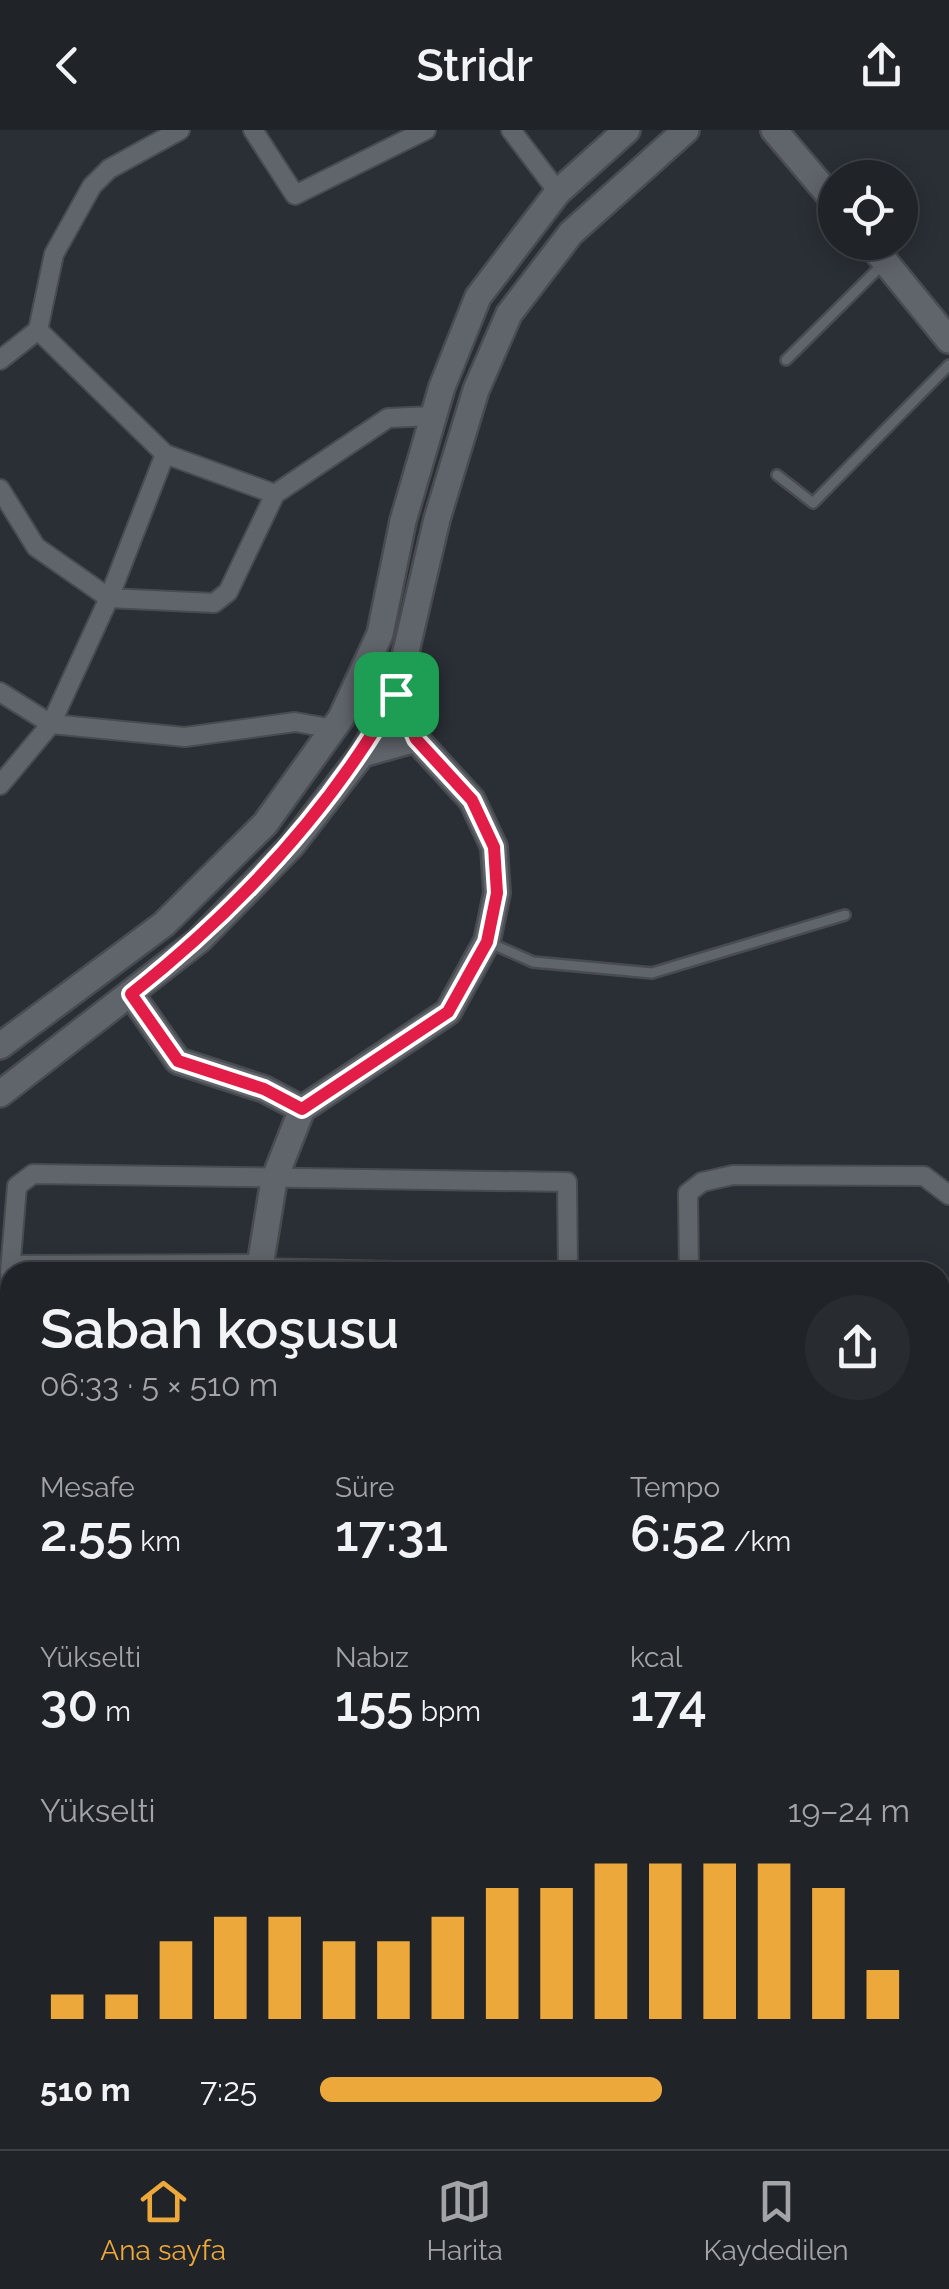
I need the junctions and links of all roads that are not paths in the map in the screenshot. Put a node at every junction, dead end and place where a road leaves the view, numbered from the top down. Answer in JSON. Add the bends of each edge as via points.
{"nodes":[{"id":1,"x":180,"y":130,"type":"edge"},
{"id":2,"x":253,"y":130,"type":"edge"},
{"id":3,"x":426,"y":130,"type":"edge"},
{"id":4,"x":511,"y":130,"type":"edge"},
{"id":5,"x":628,"y":130,"type":"edge"},
{"id":6,"x":686,"y":130,"type":"edge"},
{"id":7,"x":774,"y":130,"type":"edge"},
{"id":8,"x":818,"y":182,"type":"edge"},
{"id":9,"x":558,"y":192,"type":"junction"},
{"id":10,"x":870,"y":260,"type":"edge"},
{"id":11,"x":884,"y":260,"type":"edge"},
{"id":12,"x":38,"y":330,"type":"junction"},
{"id":13,"x":949,"y":340,"type":"edge"},
{"id":14,"x":0,"y":360,"type":"edge"},
{"id":15,"x":786,"y":360,"type":"dead end"},
{"id":16,"x":949,"y":365,"type":"edge"},
{"id":17,"x":433,"y":416,"type":"junction"},
{"id":18,"x":165,"y":454,"type":"junction"},
{"id":19,"x":777,"y":475,"type":"dead end"},
{"id":20,"x":0,"y":489,"type":"edge"},
{"id":21,"x":274,"y":494,"type":"junction"},
{"id":22,"x":109,"y":598,"type":"junction"},
{"id":23,"x":0,"y":692,"type":"edge"},
{"id":24,"x":396,"y":694,"type":"junction"},
{"id":25,"x":51,"y":724,"type":"junction"},
{"id":26,"x":334,"y":729,"type":"junction"},
{"id":27,"x":416,"y":739,"type":"junction"},
{"id":28,"x":362,"y":754,"type":"junction"},
{"id":29,"x":0,"y":785,"type":"edge"},
{"id":30,"x":845,"y":915,"type":"dead end"},
{"id":31,"x":487,"y":942,"type":"junction"},
{"id":32,"x":131,"y":994,"type":"junction"},
{"id":33,"x":0,"y":1046,"type":"edge"},
{"id":34,"x":0,"y":1094,"type":"edge"},
{"id":35,"x":302,"y":1109,"type":"junction"},
{"id":36,"x":274,"y":1180,"type":"junction"},
{"id":37,"x":949,"y":1196,"type":"edge"},
{"id":38,"x":11,"y":1262,"type":"edge"},
{"id":39,"x":260,"y":1262,"type":"edge"},
{"id":40,"x":568,"y":1262,"type":"edge"},
{"id":41,"x":689,"y":1262,"type":"edge"}],
"edges":[{"from":1,"to":12,"type":"street","via":[[109,168],[92,186],[54,254]]},
{"from":2,"to":3,"type":"street","via":[[294,195]]},
{"from":4,"to":9,"type":"street"},
{"from":5,"to":9,"type":"main road"},
{"from":6,"to":24,"type":"main road","via":[[572,233],[509,314],[476,390],[442,504]]},
{"from":7,"to":8,"type":"main road"},
{"from":9,"to":17,"type":"main road","via":[[478,298]]},
{"from":10,"to":15,"type":"lane"},
{"from":11,"to":13,"type":"main road"},
{"from":12,"to":14,"type":"street"},
{"from":12,"to":18,"type":"street"},
{"from":16,"to":19,"type":"lane","via":[[813,503]]},
{"from":17,"to":21,"type":"street","via":[[388,418]]},
{"from":17,"to":26,"type":"main road","via":[[402,522],[380,634]]},
{"from":18,"to":21,"type":"street"},
{"from":18,"to":22,"type":"street"},
{"from":20,"to":22,"type":"street","via":[[36,547]]},
{"from":21,"to":22,"type":"street","via":[[228,592],[214,603]]},
{"from":22,"to":25,"type":"street"},
{"from":23,"to":25,"type":"street"},
{"from":24,"to":27,"type":"main road"},
{"from":24,"to":28,"type":"main road"},
{"from":25,"to":26,"type":"street","via":[[184,737],[294,722]]},
{"from":25,"to":29,"type":"street"},
{"from":26,"to":33,"type":"main road","via":[[264,824],[164,924]]},
{"from":27,"to":28,"type":"main road"},
{"from":27,"to":31,"type":"main road","via":[[472,800],[494,847],[497,893]]},
{"from":28,"to":32,"type":"main road","via":[[291,846],[199,940]]},
{"from":30,"to":31,"type":"lane","via":[[652,973],[533,962]]},
{"from":31,"to":35,"type":"main road","via":[[448,1012]]},
{"from":32,"to":34,"type":"main road"},
{"from":32,"to":35,"type":"main road","via":[[178,1061]]},
{"from":35,"to":36,"type":"main road"},
{"from":36,"to":38,"type":"street","via":[[33,1174],[18,1186]]},
{"from":36,"to":39,"type":"main road"},
{"from":36,"to":40,"type":"street","via":[[567,1182]]},
{"from":37,"to":41,"type":"street","via":[[924,1176],[733,1175],[702,1182],[688,1194]]}]}
